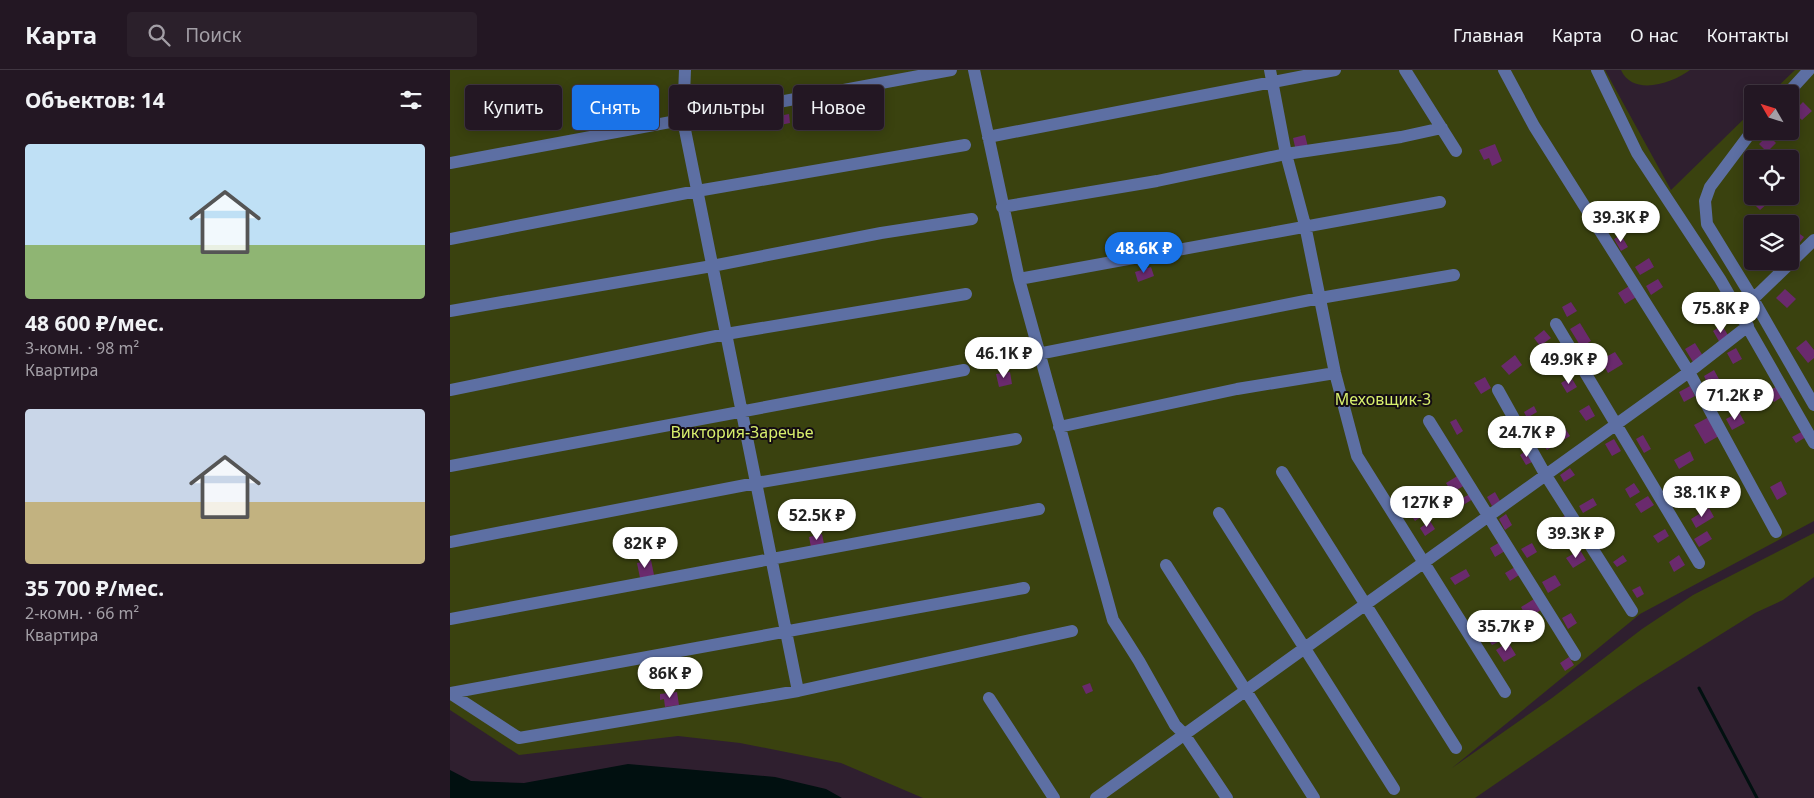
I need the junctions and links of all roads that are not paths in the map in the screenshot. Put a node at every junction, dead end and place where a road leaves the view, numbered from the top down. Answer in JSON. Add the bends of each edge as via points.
{"nodes":[{"id":1,"x":685,"y":70,"type":"edge"},
{"id":2,"x":951,"y":70,"type":"edge"},
{"id":3,"x":974,"y":70,"type":"edge"},
{"id":4,"x":1335,"y":70,"type":"edge"},
{"id":5,"x":1405,"y":70,"type":"edge"},
{"id":6,"x":1504,"y":70,"type":"edge"},
{"id":7,"x":1597,"y":70,"type":"edge"},
{"id":8,"x":1809,"y":70,"type":"edge"},
{"id":9,"x":1272,"y":76,"type":"edge"},
{"id":10,"x":684,"y":85,"type":"edge"},
{"id":11,"x":1795,"y":85,"type":"edge"},
{"id":12,"x":783,"y":101,"type":"edge"},
{"id":13,"x":669,"y":122,"type":"edge"},
{"id":14,"x":1442,"y":128,"type":"junction"},
{"id":15,"x":684,"y":130,"type":"edge"},
{"id":16,"x":988,"y":137,"type":"junction"},
{"id":17,"x":1745,"y":140,"type":"edge"},
{"id":18,"x":965,"y":145,"type":"dead end"},
{"id":19,"x":1456,"y":151,"type":"dead end"},
{"id":20,"x":1286,"y":154,"type":"junction"},
{"id":21,"x":450,"y":163,"type":"edge"},
{"id":22,"x":697,"y":191,"type":"junction"},
{"id":23,"x":1440,"y":202,"type":"dead end"},
{"id":24,"x":1002,"y":207,"type":"junction"},
{"id":25,"x":972,"y":219,"type":"dead end"},
{"id":26,"x":1304,"y":225,"type":"junction"},
{"id":27,"x":450,"y":239,"type":"edge"},
{"id":28,"x":1814,"y":240,"type":"edge"},
{"id":29,"x":712,"y":266,"type":"junction"},
{"id":30,"x":1454,"y":275,"type":"dead end"},
{"id":31,"x":1019,"y":279,"type":"junction"},
{"id":32,"x":966,"y":294,"type":"dead end"},
{"id":33,"x":1320,"y":298,"type":"junction"},
{"id":34,"x":1754,"y":299,"type":"junction"},
{"id":35,"x":450,"y":311,"type":"edge"},
{"id":36,"x":1556,"y":324,"type":"dead end"},
{"id":37,"x":1748,"y":326,"type":"junction"},
{"id":38,"x":726,"y":334,"type":"junction"},
{"id":39,"x":1038,"y":354,"type":"junction"},
{"id":40,"x":964,"y":370,"type":"dead end"},
{"id":41,"x":1688,"y":372,"type":"junction"},
{"id":42,"x":1335,"y":373,"type":"junction"},
{"id":43,"x":450,"y":390,"type":"edge"},
{"id":44,"x":1498,"y":390,"type":"dead end"},
{"id":45,"x":1810,"y":390,"type":"edge"},
{"id":46,"x":1814,"y":405,"type":"edge"},
{"id":47,"x":742,"y":413,"type":"junction"},
{"id":48,"x":1429,"y":421,"type":"dead end"},
{"id":49,"x":1616,"y":424,"type":"junction"},
{"id":50,"x":1059,"y":427,"type":"junction"},
{"id":51,"x":1016,"y":439,"type":"dead end"},
{"id":52,"x":1814,"y":442,"type":"edge"},
{"id":53,"x":450,"y":466,"type":"edge"},
{"id":54,"x":1282,"y":472,"type":"dead end"},
{"id":55,"x":1545,"y":474,"type":"junction"},
{"id":56,"x":756,"y":483,"type":"junction"},
{"id":57,"x":1039,"y":509,"type":"dead end"},
{"id":58,"x":1219,"y":513,"type":"dead end"},
{"id":59,"x":1488,"y":515,"type":"junction"},
{"id":60,"x":1776,"y":532,"type":"dead end"},
{"id":61,"x":450,"y":542,"type":"edge"},
{"id":62,"x":771,"y":559,"type":"junction"},
{"id":63,"x":1423,"y":561,"type":"junction"},
{"id":64,"x":1699,"y":563,"type":"dead end"},
{"id":65,"x":1166,"y":565,"type":"dead end"},
{"id":66,"x":1024,"y":588,"type":"dead end"},
{"id":67,"x":1365,"y":603,"type":"junction"},
{"id":68,"x":1632,"y":611,"type":"dead end"},
{"id":69,"x":450,"y":619,"type":"edge"},
{"id":70,"x":786,"y":631,"type":"junction"},
{"id":71,"x":1072,"y":631,"type":"dead end"},
{"id":72,"x":1305,"y":647,"type":"junction"},
{"id":73,"x":1575,"y":655,"type":"dead end"},
{"id":74,"x":1246,"y":689,"type":"junction"},
{"id":75,"x":798,"y":691,"type":"junction"},
{"id":76,"x":1505,"y":692,"type":"dead end"},
{"id":77,"x":450,"y":693,"type":"edge"},
{"id":78,"x":989,"y":698,"type":"dead end"},
{"id":79,"x":1184,"y":734,"type":"junction"},
{"id":80,"x":1456,"y":748,"type":"dead end"},
{"id":81,"x":1394,"y":789,"type":"dead end"},
{"id":82,"x":1054,"y":798,"type":"edge"},
{"id":83,"x":1096,"y":798,"type":"edge"},
{"id":84,"x":1227,"y":798,"type":"edge"},
{"id":85,"x":1314,"y":798,"type":"edge"}],
"edges":[{"from":1,"to":10,"type":"lane"},
{"from":2,"to":12,"type":"lane"},
{"from":3,"to":16,"type":"lane"},
{"from":4,"to":9,"type":"lane"},
{"from":5,"to":14,"type":"lane"},
{"from":6,"to":41,"type":"lane","via":[[1534,126]]},
{"from":7,"to":37,"type":"lane","via":[[1637,153]]},
{"from":8,"to":11,"type":"lane"},
{"from":9,"to":16,"type":"lane"},
{"from":9,"to":20,"type":"lane"},
{"from":13,"to":21,"type":"lane"},
{"from":14,"to":19,"type":"lane"},
{"from":14,"to":20,"type":"lane"},
{"from":15,"to":22,"type":"lane"},
{"from":16,"to":24,"type":"lane"},
{"from":17,"to":34,"type":"lane","via":[[1710,187],[1704,212],[1707,224]]},
{"from":18,"to":22,"type":"lane"},
{"from":20,"to":24,"type":"lane","via":[[1157,181]]},
{"from":20,"to":26,"type":"lane"},
{"from":22,"to":27,"type":"lane"},
{"from":22,"to":29,"type":"lane"},
{"from":23,"to":26,"type":"lane"},
{"from":24,"to":31,"type":"lane"},
{"from":25,"to":29,"type":"lane"},
{"from":26,"to":31,"type":"lane"},
{"from":26,"to":33,"type":"lane"},
{"from":28,"to":34,"type":"lane"},
{"from":29,"to":35,"type":"lane"},
{"from":29,"to":38,"type":"lane"},
{"from":30,"to":33,"type":"lane"},
{"from":31,"to":39,"type":"lane"},
{"from":32,"to":38,"type":"lane"},
{"from":33,"to":39,"type":"lane"},
{"from":33,"to":42,"type":"lane"},
{"from":34,"to":45,"type":"lane"},
{"from":36,"to":49,"type":"lane"},
{"from":37,"to":41,"type":"lane"},
{"from":37,"to":52,"type":"lane"},
{"from":38,"to":43,"type":"lane"},
{"from":38,"to":47,"type":"lane"},
{"from":39,"to":50,"type":"lane"},
{"from":40,"to":47,"type":"lane"},
{"from":41,"to":49,"type":"lane"},
{"from":41,"to":60,"type":"lane"},
{"from":42,"to":50,"type":"lane","via":[[1237,389]]},
{"from":42,"to":63,"type":"lane","via":[[1357,456]]},
{"from":44,"to":55,"type":"lane"},
{"from":45,"to":46,"type":"lane"},
{"from":47,"to":53,"type":"lane"},
{"from":47,"to":56,"type":"lane"},
{"from":48,"to":59,"type":"lane"},
{"from":49,"to":55,"type":"lane"},
{"from":49,"to":64,"type":"lane"},
{"from":50,"to":79,"type":"lane","via":[[1114,620],[1175,725]]},
{"from":51,"to":56,"type":"lane"},
{"from":54,"to":67,"type":"lane"},
{"from":55,"to":59,"type":"lane"},
{"from":55,"to":68,"type":"lane"},
{"from":56,"to":61,"type":"lane"},
{"from":56,"to":62,"type":"lane"},
{"from":57,"to":62,"type":"lane"},
{"from":58,"to":72,"type":"lane"},
{"from":59,"to":63,"type":"lane"},
{"from":59,"to":73,"type":"lane"},
{"from":62,"to":69,"type":"lane"},
{"from":62,"to":70,"type":"lane"},
{"from":63,"to":67,"type":"lane"},
{"from":63,"to":76,"type":"lane"},
{"from":65,"to":74,"type":"lane"},
{"from":66,"to":70,"type":"lane"},
{"from":67,"to":72,"type":"lane"},
{"from":67,"to":80,"type":"lane"},
{"from":70,"to":75,"type":"lane"},
{"from":70,"to":77,"type":"lane"},
{"from":71,"to":75,"type":"lane"},
{"from":72,"to":74,"type":"lane"},
{"from":72,"to":81,"type":"lane"},
{"from":74,"to":79,"type":"lane"},
{"from":74,"to":85,"type":"lane"},
{"from":75,"to":77,"type":"lane","via":[[519,738]]},
{"from":78,"to":82,"type":"lane"},
{"from":79,"to":83,"type":"lane"},
{"from":79,"to":84,"type":"lane"}]}
